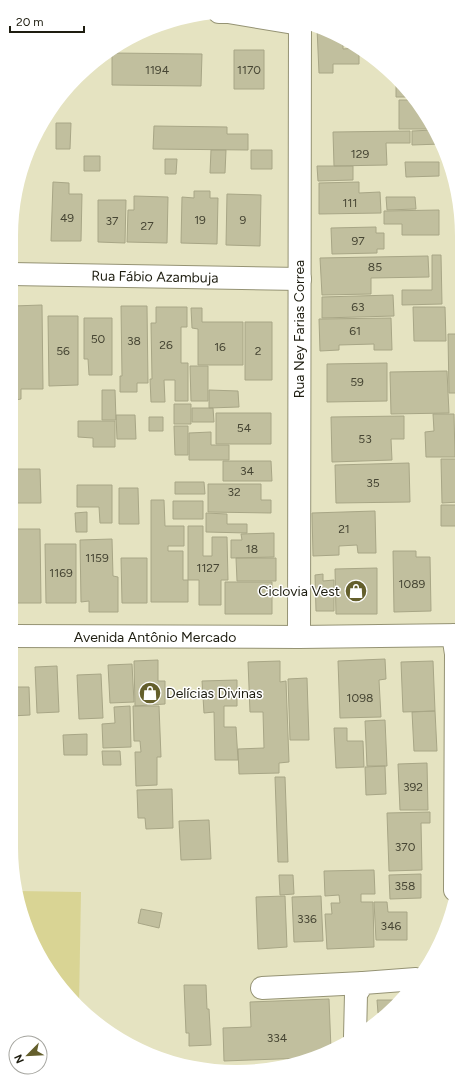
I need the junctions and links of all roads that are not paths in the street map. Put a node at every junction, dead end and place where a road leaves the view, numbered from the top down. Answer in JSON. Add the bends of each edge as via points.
{"nodes":[{"id":1,"x":300,"y":28,"type":"edge"},
{"id":2,"x":18,"y":274,"type":"edge"},
{"id":3,"x":300,"y":279,"type":"junction"},
{"id":4,"x":455,"y":635,"type":"edge"},
{"id":5,"x":18,"y":636,"type":"edge"},
{"id":6,"x":299,"y":637,"type":"junction"},
{"id":7,"x":411,"y":978,"type":"edge"},
{"id":8,"x":363,"y":983,"type":"junction"},
{"id":9,"x":262,"y":988,"type":"dead end"},
{"id":10,"x":356,"y":1029,"type":"edge"}],
"edges":[{"from":1,"to":3,"type":"street","name":"Rua Ney Farias Correa"},
{"from":2,"to":3,"type":"street","name":"Rua Fábio Azambuja"},
{"from":3,"to":6,"type":"street","name":"Rua Ney Farias Correa"},
{"from":4,"to":6,"type":"street","name":"Avenida Antônio Mercado"},
{"from":5,"to":6,"type":"street","name":"Avenida Antônio Mercado"},
{"from":7,"to":8,"type":"street"},
{"from":8,"to":9,"type":"street"},
{"from":8,"to":10,"type":"street","via":[[356,994]]}]}
